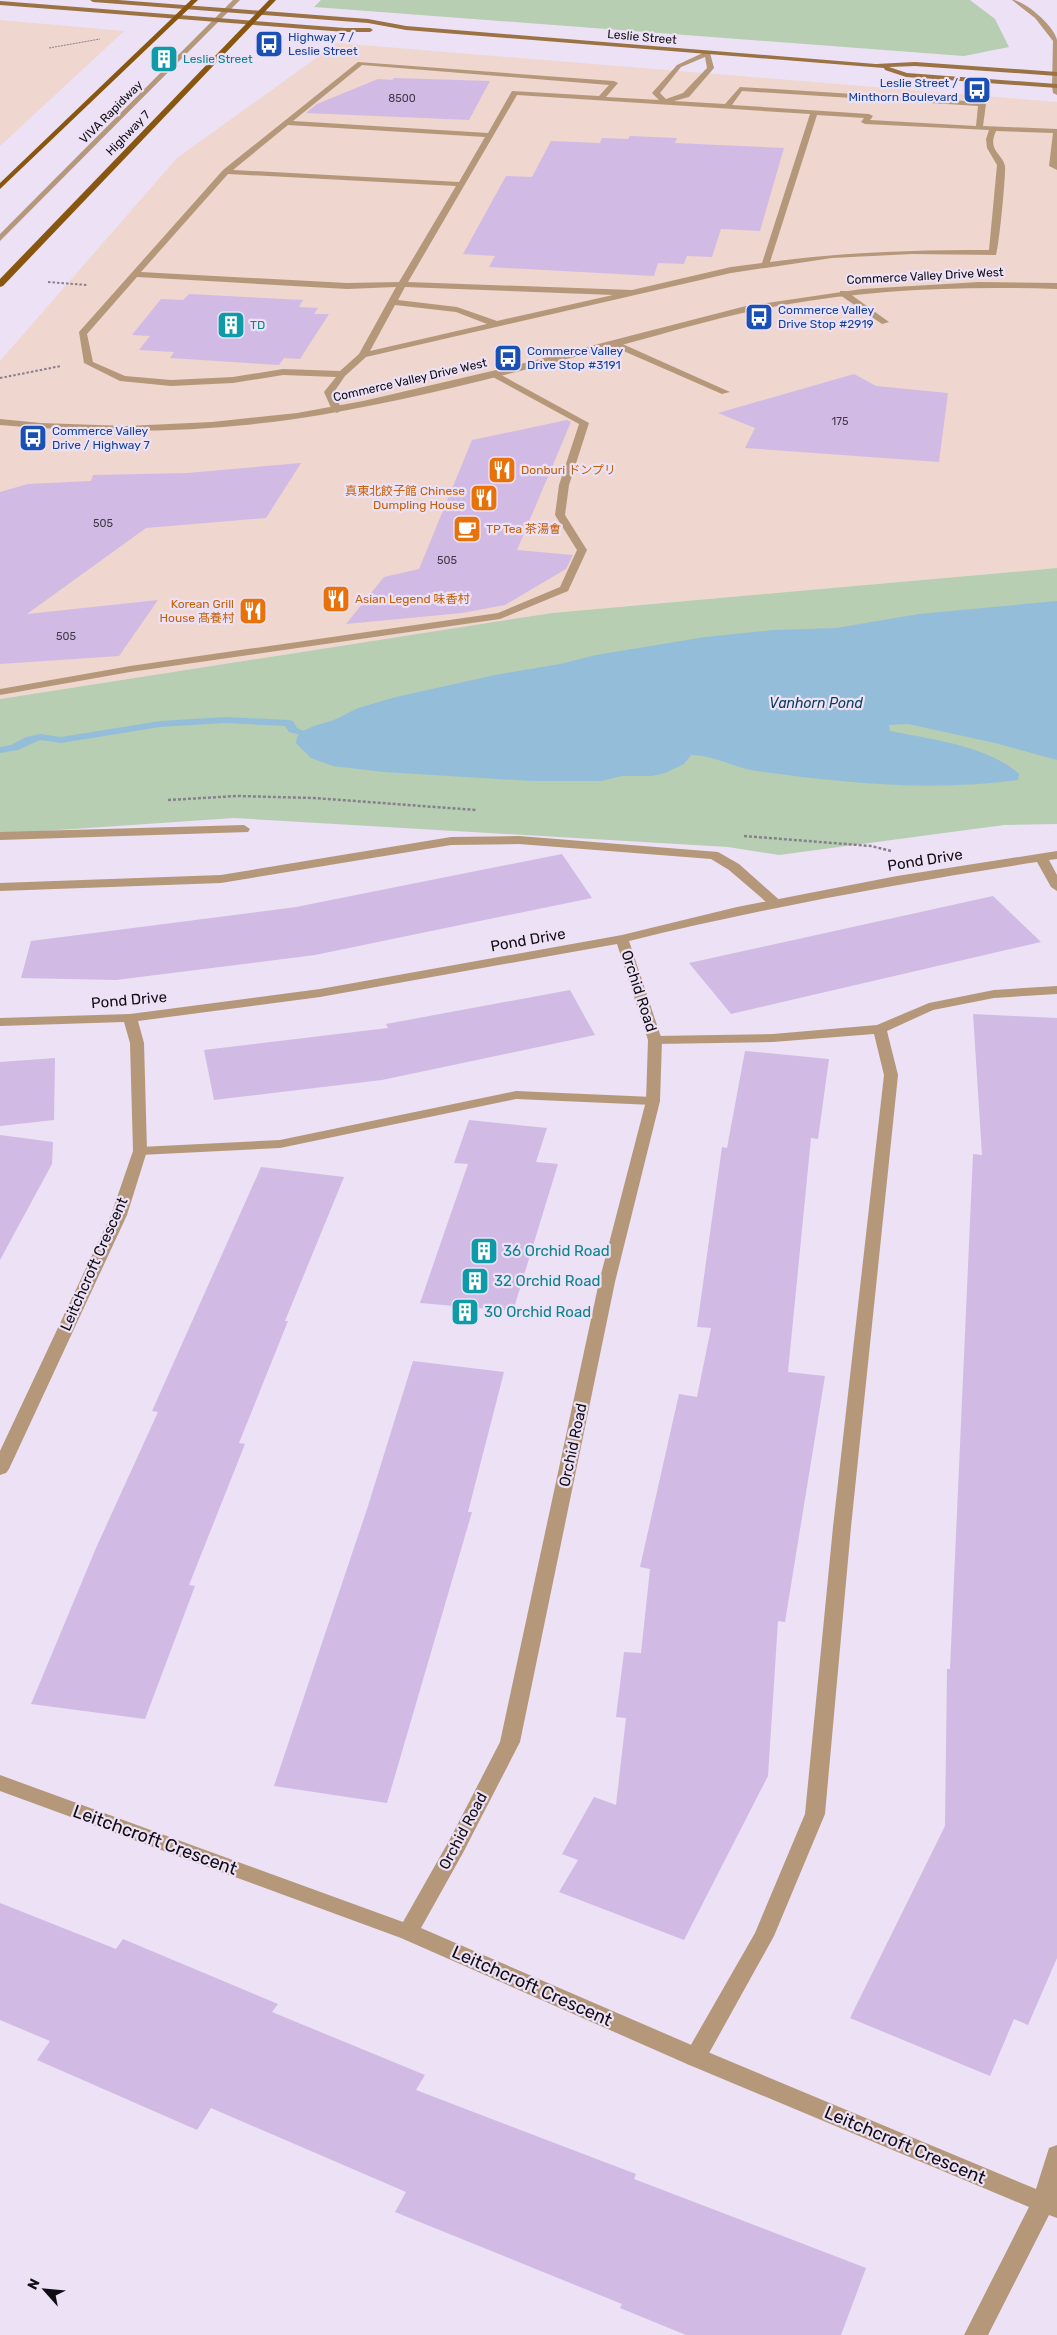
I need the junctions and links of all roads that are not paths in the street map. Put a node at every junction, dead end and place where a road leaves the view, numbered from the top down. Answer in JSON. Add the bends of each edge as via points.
{"nodes":[{"id":1,"x":93,"y":0,"type":"edge"},
{"id":2,"x":194,"y":0,"type":"edge"},
{"id":3,"x":237,"y":0,"type":"edge"},
{"id":4,"x":274,"y":0,"type":"edge"},
{"id":5,"x":1015,"y":0,"type":"edge"},
{"id":6,"x":0,"y":3,"type":"edge"},
{"id":7,"x":187,"y":7,"type":"junction"},
{"id":8,"x":227,"y":10,"type":"junction"},
{"id":9,"x":262,"y":13,"type":"junction"},
{"id":10,"x":176,"y":17,"type":"junction"},
{"id":11,"x":218,"y":20,"type":"junction"},
{"id":12,"x":252,"y":23,"type":"junction"},
{"id":13,"x":406,"y":28,"type":"junction"},
{"id":14,"x":707,"y":53,"type":"junction"},
{"id":15,"x":876,"y":66,"type":"junction"},
{"id":16,"x":1056,"y":74,"type":"edge"},
{"id":17,"x":524,"y":76,"type":"junction"},
{"id":18,"x":1057,"y":88,"type":"edge"},
{"id":19,"x":515,"y":93,"type":"junction"},
{"id":20,"x":601,"y":98,"type":"junction"},
{"id":21,"x":666,"y":102,"type":"junction"},
{"id":22,"x":728,"y":105,"type":"junction"},
{"id":23,"x":815,"y":111,"type":"junction"},
{"id":24,"x":286,"y":124,"type":"junction"},
{"id":25,"x":979,"y":128,"type":"junction"},
{"id":26,"x":993,"y":129,"type":"junction"},
{"id":27,"x":1057,"y":131,"type":"edge"},
{"id":28,"x":490,"y":136,"type":"junction"},
{"id":29,"x":1057,"y":168,"type":"edge"},
{"id":30,"x":226,"y":172,"type":"junction"},
{"id":31,"x":461,"y":184,"type":"junction"},
{"id":32,"x":0,"y":188,"type":"edge"},
{"id":33,"x":0,"y":240,"type":"edge"},
{"id":34,"x":765,"y":266,"type":"junction"},
{"id":35,"x":136,"y":274,"type":"junction"},
{"id":36,"x":0,"y":284,"type":"edge"},
{"id":37,"x":402,"y":284,"type":"junction"},
{"id":38,"x":1057,"y":286,"type":"edge"},
{"id":39,"x":634,"y":292,"type":"junction"},
{"id":40,"x":843,"y":293,"type":"junction"},
{"id":41,"x":392,"y":302,"type":"junction"},
{"id":42,"x":885,"y":322,"type":"dead end"},
{"id":43,"x":495,"y":324,"type":"junction"},
{"id":44,"x":616,"y":344,"type":"junction"},
{"id":45,"x":363,"y":354,"type":"junction"},
{"id":46,"x":342,"y":374,"type":"junction"},
{"id":47,"x":494,"y":374,"type":"junction"},
{"id":48,"x":725,"y":392,"type":"dead end"},
{"id":49,"x":337,"y":410,"type":"junction"},
{"id":50,"x":0,"y":422,"type":"edge"},
{"id":51,"x":0,"y":692,"type":"edge"},
{"id":52,"x":244,"y":829,"type":"dead end"},
{"id":53,"x":0,"y":836,"type":"edge"},
{"id":54,"x":1057,"y":855,"type":"edge"},
{"id":55,"x":1040,"y":857,"type":"junction"},
{"id":56,"x":0,"y":887,"type":"edge"},
{"id":57,"x":1057,"y":887,"type":"edge"},
{"id":58,"x":777,"y":904,"type":"junction"},
{"id":59,"x":622,"y":939,"type":"junction"},
{"id":60,"x":1057,"y":990,"type":"edge"},
{"id":61,"x":130,"y":1018,"type":"junction"},
{"id":62,"x":0,"y":1022,"type":"edge"},
{"id":63,"x":880,"y":1029,"type":"junction"},
{"id":64,"x":655,"y":1040,"type":"junction"},
{"id":65,"x":653,"y":1101,"type":"junction"},
{"id":66,"x":140,"y":1151,"type":"junction"},
{"id":67,"x":0,"y":1469,"type":"edge"},
{"id":68,"x":0,"y":1783,"type":"edge"},
{"id":69,"x":408,"y":1932,"type":"junction"},
{"id":70,"x":695,"y":2057,"type":"junction"},
{"id":71,"x":1057,"y":2155,"type":"edge"},
{"id":72,"x":1050,"y":2206,"type":"edge"},
{"id":73,"x":976,"y":2335,"type":"edge"}],
"edges":[{"from":1,"to":7,"type":"main road","name":"Leslie Street"},
{"from":2,"to":7,"type":"main road"},
{"from":3,"to":8,"type":"street","name":"VIVA Rapidway"},
{"from":4,"to":9,"type":"main road","name":"Highway 7"},
{"from":5,"to":16,"type":"street","via":[[1037,17],[1056,41]]},
{"from":6,"to":10,"type":"main road","name":"Leslie Street"},
{"from":7,"to":8,"type":"main road","name":"Leslie Street"},
{"from":7,"to":10,"type":"main road"},
{"from":8,"to":9,"type":"main road","name":"Leslie Street"},
{"from":8,"to":11,"type":"street","name":"VIVA Rapidway"},
{"from":9,"to":12,"type":"main road","name":"Highway 7"},
{"from":9,"to":13,"type":"main road","name":"Leslie Street","via":[[368,21]]},
{"from":10,"to":11,"type":"main road","name":"Leslie Street"},
{"from":10,"to":32,"type":"main road"},
{"from":11,"to":12,"type":"main road","name":"Leslie Street"},
{"from":11,"to":33,"type":"street","name":"VIVA Rapidway"},
{"from":12,"to":13,"type":"main road","name":"Leslie Street","via":[[345,30]]},
{"from":12,"to":36,"type":"main road","name":"Highway 7"},
{"from":13,"to":14,"type":"main road","name":"Leslie Street"},
{"from":14,"to":15,"type":"main road","name":"Leslie Street"},
{"from":14,"to":21,"type":"street","via":[[711,68],[686,95]]},
{"from":14,"to":21,"type":"street","via":[[679,66],[656,93]]},
{"from":15,"to":16,"type":"main road","name":"Leslie Street","via":[[915,64]]},
{"from":15,"to":18,"type":"main road","name":"Leslie Street","via":[[906,75]]},
{"from":16,"to":18,"type":"street"},
{"from":17,"to":19,"type":"street"},
{"from":17,"to":20,"type":"street","via":[[614,83]]},
{"from":17,"to":24,"type":"street","via":[[360,63]]},
{"from":19,"to":20,"type":"street"},
{"from":19,"to":28,"type":"street"},
{"from":20,"to":21,"type":"street"},
{"from":21,"to":22,"type":"street"},
{"from":22,"to":23,"type":"street"},
{"from":22,"to":25,"type":"street","via":[[740,89],[982,104]]},
{"from":23,"to":25,"type":"street","via":[[869,116],[865,122]]},
{"from":23,"to":34,"type":"street"},
{"from":24,"to":28,"type":"street"},
{"from":24,"to":30,"type":"street"},
{"from":25,"to":26,"type":"street"},
{"from":26,"to":27,"type":"street"},
{"from":26,"to":34,"type":"street","via":[[990,150],[1001,165],[993,253],[861,254]]},
{"from":27,"to":29,"type":"street","via":[[1053,166]]},
{"from":28,"to":31,"type":"street"},
{"from":30,"to":31,"type":"street"},
{"from":30,"to":35,"type":"street"},
{"from":31,"to":37,"type":"street"},
{"from":34,"to":39,"type":"street","via":[[731,270]]},
{"from":35,"to":37,"type":"street","via":[[347,286]]},
{"from":35,"to":46,"type":"street","via":[[82,334],[89,363],[123,379],[171,383],[233,380],[282,372]]},
{"from":37,"to":39,"type":"street"},
{"from":37,"to":41,"type":"street"},
{"from":38,"to":40,"type":"street","name":"Commerce Valley Drive West","via":[[968,285]]},
{"from":39,"to":43,"type":"street"},
{"from":40,"to":42,"type":"street"},
{"from":40,"to":44,"type":"street","name":"Commerce Valley Drive West","via":[[746,309]]},
{"from":41,"to":43,"type":"street","via":[[450,307],[475,313]]},
{"from":41,"to":45,"type":"street"},
{"from":43,"to":45,"type":"street"},
{"from":44,"to":47,"type":"street","name":"Commerce Valley Drive West"},
{"from":44,"to":48,"type":"street"},
{"from":45,"to":46,"type":"street"},
{"from":46,"to":49,"type":"street","via":[[329,392]]},
{"from":47,"to":49,"type":"street","name":"Commerce Valley Drive West"},
{"from":47,"to":51,"type":"street","via":[[584,423],[564,486],[560,515],[582,550],[564,589],[500,616],[130,669]]},
{"from":49,"to":50,"type":"street","name":"Commerce Valley Drive West","via":[[272,419],[157,427],[98,428]]},
{"from":52,"to":53,"type":"street"},
{"from":54,"to":55,"type":"street","name":"Pond Drive"},
{"from":55,"to":57,"type":"street"},
{"from":55,"to":58,"type":"street","name":"Pond Drive","via":[[897,880]]},
{"from":56,"to":58,"type":"street","via":[[222,879],[451,841],[519,840],[714,855],[734,867]]},
{"from":58,"to":59,"type":"street","name":"Pond Drive"},
{"from":59,"to":61,"type":"street","name":"Pond Drive","via":[[320,993]]},
{"from":59,"to":64,"type":"street","name":"Orchid Road"},
{"from":60,"to":63,"type":"street","via":[[994,994],[928,1007]]},
{"from":61,"to":62,"type":"street","name":"Pond Drive"},
{"from":61,"to":66,"type":"street","name":"Leitchcroft Crescent","via":[[137,1043]]},
{"from":63,"to":64,"type":"street","via":[[773,1038]]},
{"from":63,"to":70,"type":"street","via":[[892,1075],[842,1527],[815,1814],[764,1936]]},
{"from":64,"to":65,"type":"street","name":"Orchid Road"},
{"from":65,"to":66,"type":"street","via":[[516,1095],[280,1144]]},
{"from":65,"to":69,"type":"street","name":"Orchid Road","via":[[607,1282],[510,1742]]},
{"from":66,"to":67,"type":"street","name":"Leitchcroft Crescent","via":[[119,1215]]},
{"from":68,"to":69,"type":"street","name":"Leitchcroft Crescent"},
{"from":69,"to":70,"type":"street","name":"Leitchcroft Crescent"},
{"from":70,"to":72,"type":"street","name":"Leitchcroft Crescent"},
{"from":71,"to":72,"type":"street"},
{"from":72,"to":73,"type":"street"}]}
